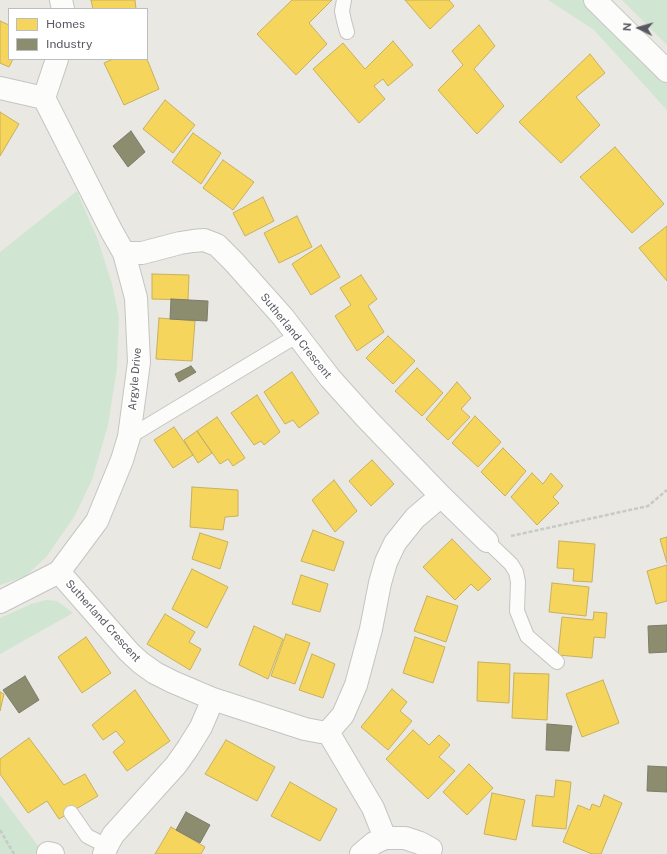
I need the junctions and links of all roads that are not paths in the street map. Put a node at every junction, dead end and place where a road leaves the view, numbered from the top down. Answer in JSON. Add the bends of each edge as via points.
{"nodes":[{"id":1,"x":344,"y":0,"type":"edge"},
{"id":2,"x":595,"y":0,"type":"edge"},
{"id":3,"x":347,"y":32,"type":"dead end"},
{"id":4,"x":57,"y":60,"type":"edge"},
{"id":5,"x":667,"y":71,"type":"edge"},
{"id":6,"x":0,"y":88,"type":"edge"},
{"id":7,"x":44,"y":98,"type":"junction"},
{"id":8,"x":124,"y":253,"type":"junction"},
{"id":9,"x":298,"y":335,"type":"junction"},
{"id":10,"x":129,"y":437,"type":"junction"},
{"id":11,"x":441,"y":496,"type":"junction"},
{"id":12,"x":487,"y":541,"type":"joint"},
{"id":13,"x":59,"y":572,"type":"junction"},
{"id":14,"x":0,"y":602,"type":"edge"},
{"id":15,"x":557,"y":662,"type":"dead end"},
{"id":16,"x":213,"y":699,"type":"junction"},
{"id":17,"x":328,"y":732,"type":"junction"},
{"id":18,"x":71,"y":813,"type":"dead end"},
{"id":19,"x":385,"y":838,"type":"junction"},
{"id":20,"x":105,"y":850,"type":"edge"},
{"id":21,"x":435,"y":852,"type":"edge"},
{"id":22,"x":361,"y":854,"type":"edge"}],
"edges":[{"from":1,"to":3,"type":"lane","via":[[342,12]]},
{"from":2,"to":5,"type":"street"},
{"from":4,"to":7,"type":"street"},
{"from":6,"to":7,"type":"street"},
{"from":7,"to":8,"type":"street","name":"Argyle Drive"},
{"from":8,"to":9,"type":"street","name":"Sutherland Crescent","via":[[142,253],[193,241],[211,242],[225,252]]},
{"from":8,"to":10,"type":"street","name":"Argyle Drive","via":[[136,298],[139,362]]},
{"from":9,"to":10,"type":"lane"},
{"from":9,"to":11,"type":"street","name":"Sutherland Crescent","via":[[330,378]]},
{"from":10,"to":13,"type":"street","name":"Argyle Drive","via":[[97,521]]},
{"from":11,"to":12,"type":"street","name":"Sutherland Crescent"},
{"from":11,"to":17,"type":"street","via":[[414,518],[395,543],[380,583],[356,685],[343,715]]},
{"from":12,"to":15,"type":"lane","via":[[516,572],[517,611],[528,636]]},
{"from":13,"to":14,"type":"street","name":"Argyle Drive"},
{"from":13,"to":16,"type":"street","name":"Sutherland Crescent","via":[[141,663],[155,673]]},
{"from":16,"to":17,"type":"street","name":"Sutherland Crescent","via":[[305,729]]},
{"from":16,"to":20,"type":"street","via":[[201,727],[176,765],[114,835]]},
{"from":17,"to":19,"type":"street","via":[[373,808]]},
{"from":18,"to":20,"type":"lane","via":[[87,836]]},
{"from":19,"to":21,"type":"street","via":[[405,838]]},
{"from":19,"to":22,"type":"street"}]}
